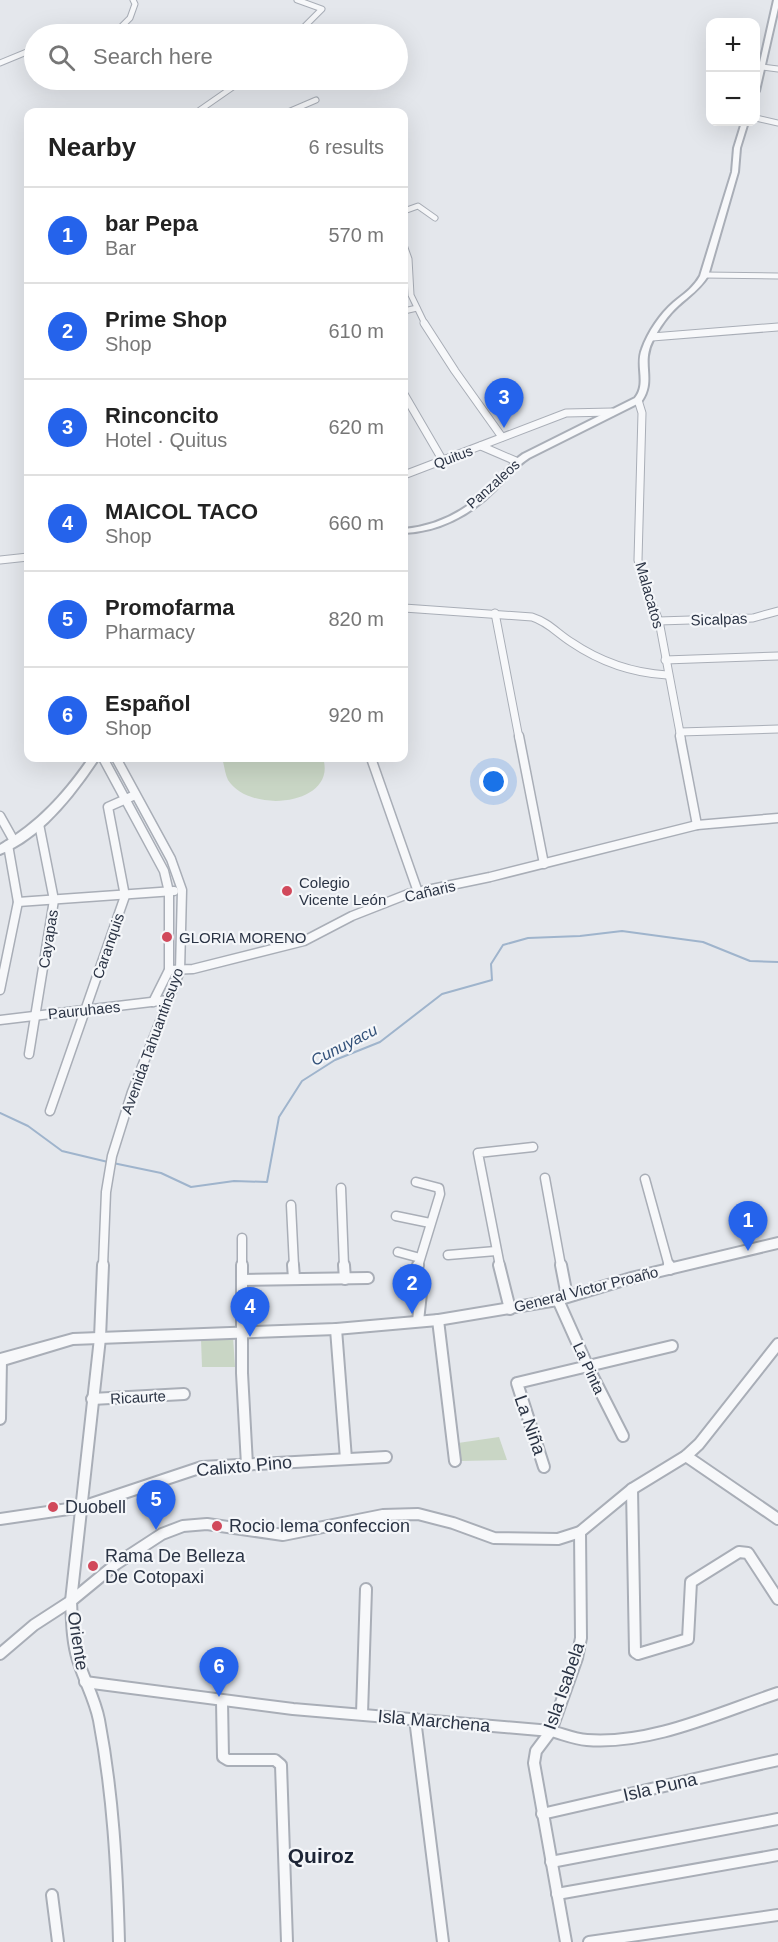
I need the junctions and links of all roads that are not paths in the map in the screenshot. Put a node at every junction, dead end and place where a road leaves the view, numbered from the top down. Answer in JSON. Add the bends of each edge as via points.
{"nodes":[{"id":1,"x":133,"y":0,"type":"edge"},
{"id":2,"x":297,"y":0,"type":"edge"},
{"id":3,"x":777,"y":0,"type":"edge"},
{"id":4,"x":124,"y":24,"type":"edge"},
{"id":5,"x":307,"y":24,"type":"edge"},
{"id":6,"x":24,"y":53,"type":"edge"},
{"id":7,"x":0,"y":63,"type":"edge"},
{"id":8,"x":762,"y":68,"type":"junction"},
{"id":9,"x":778,"y":69,"type":"edge"},
{"id":10,"x":760,"y":76,"type":"edge"},
{"id":11,"x":229,"y":90,"type":"edge"},
{"id":12,"x":316,"y":100,"type":"dead end"},
{"id":13,"x":203,"y":108,"type":"edge"},
{"id":14,"x":297,"y":108,"type":"edge"},
{"id":15,"x":760,"y":119,"type":"edge"},
{"id":16,"x":778,"y":123,"type":"edge"},
{"id":17,"x":744,"y":126,"type":"edge"},
{"id":18,"x":408,"y":210,"type":"edge"},
{"id":19,"x":435,"y":218,"type":"dead end"},
{"id":20,"x":704,"y":275,"type":"junction"},
{"id":21,"x":778,"y":276,"type":"edge"},
{"id":22,"x":408,"y":289,"type":"edge"},
{"id":23,"x":417,"y":308,"type":"junction"},
{"id":24,"x":408,"y":310,"type":"edge"},
{"id":25,"x":778,"y":327,"type":"edge"},
{"id":26,"x":652,"y":338,"type":"junction"},
{"id":27,"x":638,"y":400,"type":"junction"},
{"id":28,"x":408,"y":401,"type":"edge"},
{"id":29,"x":612,"y":412,"type":"junction"},
{"id":30,"x":502,"y":437,"type":"junction"},
{"id":31,"x":481,"y":446,"type":"junction"},
{"id":32,"x":443,"y":461,"type":"junction"},
{"id":33,"x":518,"y":462,"type":"junction"},
{"id":34,"x":408,"y":474,"type":"edge"},
{"id":35,"x":408,"y":531,"type":"edge"},
{"id":36,"x":24,"y":557,"type":"edge"},
{"id":37,"x":0,"y":560,"type":"edge"},
{"id":38,"x":408,"y":608,"type":"edge"},
{"id":39,"x":778,"y":611,"type":"edge"},
{"id":40,"x":495,"y":613,"type":"junction"},
{"id":41,"x":659,"y":621,"type":"junction"},
{"id":42,"x":778,"y":656,"type":"edge"},
{"id":43,"x":665,"y":660,"type":"junction"},
{"id":44,"x":667,"y":675,"type":"junction"},
{"id":45,"x":778,"y":729,"type":"edge"},
{"id":46,"x":680,"y":732,"type":"junction"},
{"id":47,"x":91,"y":762,"type":"edge"},
{"id":48,"x":105,"y":762,"type":"edge"},
{"id":49,"x":118,"y":762,"type":"edge"},
{"id":50,"x":372,"y":762,"type":"edge"},
{"id":51,"x":135,"y":795,"type":"junction"},
{"id":52,"x":126,"y":799,"type":"junction"},
{"id":53,"x":0,"y":816,"type":"edge"},
{"id":54,"x":778,"y":818,"type":"edge"},
{"id":55,"x":39,"y":824,"type":"junction"},
{"id":56,"x":697,"y":825,"type":"junction"},
{"id":57,"x":8,"y":845,"type":"edge"},
{"id":58,"x":544,"y":864,"type":"junction"},
{"id":59,"x":182,"y":890,"type":"junction"},
{"id":60,"x":170,"y":891,"type":"junction"},
{"id":61,"x":418,"y":892,"type":"junction"},
{"id":62,"x":125,"y":896,"type":"junction"},
{"id":63,"x":54,"y":900,"type":"junction"},
{"id":64,"x":18,"y":902,"type":"junction"},
{"id":65,"x":169,"y":970,"type":"junction"},
{"id":66,"x":180,"y":971,"type":"junction"},
{"id":67,"x":0,"y":990,"type":"edge"},
{"id":68,"x":168,"y":1000,"type":"junction"},
{"id":69,"x":153,"y":1002,"type":"junction"},
{"id":70,"x":86,"y":1010,"type":"junction"},
{"id":71,"x":36,"y":1015,"type":"junction"},
{"id":72,"x":0,"y":1020,"type":"edge"},
{"id":73,"x":29,"y":1054,"type":"dead end"},
{"id":74,"x":51,"y":1111,"type":"dead end"},
{"id":75,"x":533,"y":1147,"type":"dead end"},
{"id":76,"x":545,"y":1178,"type":"dead end"},
{"id":77,"x":645,"y":1179,"type":"dead end"},
{"id":78,"x":416,"y":1182,"type":"dead end"},
{"id":79,"x":341,"y":1188,"type":"dead end"},
{"id":80,"x":291,"y":1206,"type":"dead end"},
{"id":81,"x":396,"y":1216,"type":"dead end"},
{"id":82,"x":430,"y":1223,"type":"junction"},
{"id":83,"x":242,"y":1238,"type":"dead end"},
{"id":84,"x":778,"y":1242,"type":"edge"},
{"id":85,"x":496,"y":1251,"type":"junction"},
{"id":86,"x":398,"y":1252,"type":"dead end"},
{"id":87,"x":448,"y":1255,"type":"dead end"},
{"id":88,"x":420,"y":1258,"type":"junction"},
{"id":89,"x":670,"y":1269,"type":"junction"},
{"id":90,"x":294,"y":1278,"type":"junction"},
{"id":91,"x":368,"y":1278,"type":"dead end"},
{"id":92,"x":345,"y":1279,"type":"junction"},
{"id":93,"x":242,"y":1281,"type":"junction"},
{"id":94,"x":563,"y":1298,"type":"junction"},
{"id":95,"x":510,"y":1309,"type":"junction"},
{"id":96,"x":438,"y":1320,"type":"junction"},
{"id":97,"x":418,"y":1321,"type":"junction"},
{"id":98,"x":336,"y":1329,"type":"junction"},
{"id":99,"x":243,"y":1333,"type":"junction"},
{"id":100,"x":100,"y":1338,"type":"junction"},
{"id":101,"x":778,"y":1344,"type":"edge"},
{"id":102,"x":672,"y":1346,"type":"dead end"},
{"id":103,"x":1,"y":1360,"type":"edge"},
{"id":104,"x":588,"y":1367,"type":"junction"},
{"id":105,"x":184,"y":1394,"type":"dead end"},
{"id":106,"x":92,"y":1399,"type":"junction"},
{"id":107,"x":0,"y":1419,"type":"edge"},
{"id":108,"x":623,"y":1436,"type":"dead end"},
{"id":109,"x":686,"y":1456,"type":"junction"},
{"id":110,"x":387,"y":1457,"type":"dead end"},
{"id":111,"x":346,"y":1459,"type":"junction"},
{"id":112,"x":455,"y":1461,"type":"dead end"},
{"id":113,"x":247,"y":1465,"type":"junction"},
{"id":114,"x":544,"y":1467,"type":"dead end"},
{"id":115,"x":632,"y":1489,"type":"junction"},
{"id":116,"x":82,"y":1507,"type":"junction"},
{"id":117,"x":778,"y":1519,"type":"edge"},
{"id":118,"x":0,"y":1520,"type":"edge"},
{"id":119,"x":580,"y":1532,"type":"junction"},
{"id":120,"x":366,"y":1588,"type":"dead end"},
{"id":121,"x":778,"y":1599,"type":"edge"},
{"id":122,"x":71,"y":1601,"type":"junction"},
{"id":123,"x":0,"y":1654,"type":"edge"},
{"id":124,"x":85,"y":1682,"type":"junction"},
{"id":125,"x":778,"y":1693,"type":"edge"},
{"id":126,"x":222,"y":1701,"type":"junction"},
{"id":127,"x":362,"y":1714,"type":"junction"},
{"id":128,"x":415,"y":1719,"type":"junction"},
{"id":129,"x":551,"y":1731,"type":"junction"},
{"id":130,"x":778,"y":1760,"type":"edge"},
{"id":131,"x":542,"y":1814,"type":"junction"},
{"id":132,"x":777,"y":1822,"type":"edge"},
{"id":133,"x":778,"y":1855,"type":"edge"},
{"id":134,"x":551,"y":1862,"type":"junction"},
{"id":135,"x":557,"y":1894,"type":"junction"},
{"id":136,"x":52,"y":1895,"type":"dead end"},
{"id":137,"x":778,"y":1915,"type":"edge"},
{"id":138,"x":58,"y":1942,"type":"edge"},
{"id":139,"x":119,"y":1942,"type":"edge"},
{"id":140,"x":287,"y":1942,"type":"edge"},
{"id":141,"x":443,"y":1942,"type":"edge"},
{"id":142,"x":566,"y":1942,"type":"edge"},
{"id":143,"x":589,"y":1942,"type":"edge"}],
"edges":[{"from":1,"to":4,"type":"street","via":[[131,17]]},
{"from":2,"to":5,"type":"street","via":[[322,9]]},
{"from":3,"to":8,"type":"street"},
{"from":6,"to":7,"type":"street"},
{"from":8,"to":9,"type":"street"},
{"from":8,"to":10,"type":"street"},
{"from":11,"to":13,"type":"street"},
{"from":12,"to":14,"type":"street"},
{"from":15,"to":16,"type":"street"},
{"from":17,"to":20,"type":"street","via":[[735,172]]},
{"from":18,"to":19,"type":"street","via":[[418,206]]},
{"from":20,"to":21,"type":"street"},
{"from":20,"to":26,"type":"street","via":[[697,288],[668,313]]},
{"from":22,"to":23,"type":"street"},
{"from":23,"to":24,"type":"street"},
{"from":23,"to":30,"type":"street"},
{"from":25,"to":26,"type":"street"},
{"from":26,"to":27,"type":"street","via":[[644,353],[646,389]]},
{"from":27,"to":29,"type":"street","name":"Panzaleos"},
{"from":27,"to":41,"type":"street","name":"Malacatos","via":[[642,413],[638,560]]},
{"from":28,"to":32,"type":"street"},
{"from":29,"to":30,"type":"street","name":"Quitus","via":[[567,413]]},
{"from":29,"to":33,"type":"street","name":"Panzaleos"},
{"from":30,"to":31,"type":"street","name":"Quitus"},
{"from":31,"to":32,"type":"street","name":"Quitus"},
{"from":31,"to":33,"type":"street"},
{"from":32,"to":34,"type":"street","name":"Quitus"},
{"from":33,"to":35,"type":"street","name":"Panzaleos","via":[[468,509],[424,529]]},
{"from":36,"to":37,"type":"street"},
{"from":38,"to":40,"type":"street"},
{"from":39,"to":41,"type":"street","name":"Sicalpas","via":[[753,618]]},
{"from":40,"to":44,"type":"street","via":[[540,619],[599,656]]},
{"from":40,"to":58,"type":"street"},
{"from":41,"to":43,"type":"street","name":"Malacatos"},
{"from":42,"to":43,"type":"street"},
{"from":43,"to":44,"type":"street","name":"Malacatos"},
{"from":44,"to":46,"type":"street","name":"Malacatos"},
{"from":45,"to":46,"type":"street"},
{"from":46,"to":56,"type":"street","name":"Malacatos"},
{"from":47,"to":55,"type":"street","via":[[69,795]]},
{"from":48,"to":52,"type":"street","name":"Avenida Tahuantinsuyo"},
{"from":49,"to":51,"type":"street","name":"Avenida Tahuantinsuyo"},
{"from":50,"to":61,"type":"street"},
{"from":51,"to":52,"type":"street","name":"Caranquis"},
{"from":51,"to":59,"type":"street","name":"Avenida Tahuantinsuyo","via":[[171,860]]},
{"from":52,"to":60,"type":"street","name":"Avenida Tahuantinsuyo","via":[[164,871]]},
{"from":52,"to":62,"type":"street","name":"Caranquis","via":[[108,807]]},
{"from":53,"to":57,"type":"street"},
{"from":54,"to":56,"type":"street","name":"Cañaris"},
{"from":55,"to":57,"type":"street"},
{"from":55,"to":63,"type":"street","name":"Cayapas"},
{"from":56,"to":58,"type":"street","name":"Cañaris"},
{"from":57,"to":64,"type":"street"},
{"from":58,"to":61,"type":"street","name":"Cañaris"},
{"from":59,"to":60,"type":"street"},
{"from":59,"to":66,"type":"street","name":"Avenida Tahuantinsuyo"},
{"from":60,"to":62,"type":"street"},
{"from":60,"to":65,"type":"street","name":"Avenida Tahuantinsuyo"},
{"from":61,"to":66,"type":"street","name":"Cañaris","via":[[365,910],[304,941]]},
{"from":62,"to":63,"type":"street"},
{"from":62,"to":70,"type":"street","name":"Caranquis"},
{"from":63,"to":64,"type":"street"},
{"from":63,"to":71,"type":"street","name":"Cayapas"},
{"from":64,"to":67,"type":"street"},
{"from":65,"to":66,"type":"street","name":"Cañaris"},
{"from":65,"to":69,"type":"street","name":"Avenida Tahuantinsuyo"},
{"from":66,"to":68,"type":"street","name":"Avenida Tahuantinsuyo"},
{"from":68,"to":69,"type":"street","name":"Pauruhaes"},
{"from":68,"to":100,"type":"street","name":"Avenida Tahuantinsuyo","via":[[112,1156],[107,1181]]},
{"from":69,"to":70,"type":"street","name":"Pauruhaes"},
{"from":70,"to":71,"type":"street","name":"Pauruhaes"},
{"from":70,"to":74,"type":"street","name":"Caranquis"},
{"from":71,"to":72,"type":"street","name":"Pauruhaes"},
{"from":71,"to":73,"type":"street","name":"Cayapas"},
{"from":75,"to":85,"type":"street","via":[[478,1153]]},
{"from":76,"to":94,"type":"street","name":"La Pinta"},
{"from":77,"to":89,"type":"street"},
{"from":78,"to":82,"type":"street","via":[[439,1188]]},
{"from":79,"to":92,"type":"street"},
{"from":80,"to":90,"type":"street"},
{"from":81,"to":82,"type":"street"},
{"from":82,"to":88,"type":"street"},
{"from":83,"to":93,"type":"street"},
{"from":84,"to":89,"type":"street","name":"General Victor Proaño"},
{"from":85,"to":87,"type":"street"},
{"from":85,"to":95,"type":"street"},
{"from":86,"to":88,"type":"street"},
{"from":88,"to":97,"type":"street","via":[[415,1276],[422,1284]]},
{"from":89,"to":94,"type":"street","name":"General Victor Proaño"},
{"from":90,"to":92,"type":"street"},
{"from":90,"to":93,"type":"street"},
{"from":91,"to":92,"type":"street"},
{"from":93,"to":99,"type":"street"},
{"from":94,"to":95,"type":"street","name":"General Victor Proaño"},
{"from":94,"to":104,"type":"street","name":"La Pinta"},
{"from":95,"to":96,"type":"street","name":"General Victor Proaño"},
{"from":96,"to":97,"type":"street","name":"General Victor Proaño"},
{"from":96,"to":112,"type":"street"},
{"from":97,"to":98,"type":"street","name":"General Victor Proaño"},
{"from":98,"to":99,"type":"street","name":"General Victor Proaño"},
{"from":98,"to":111,"type":"street"},
{"from":99,"to":100,"type":"street","name":"General Victor Proaño"},
{"from":99,"to":113,"type":"street"},
{"from":100,"to":103,"type":"street","name":"General Victor Proaño","via":[[58,1342]]},
{"from":100,"to":106,"type":"street","name":"Oriente"},
{"from":101,"to":109,"type":"street"},
{"from":102,"to":104,"type":"street"},
{"from":103,"to":107,"type":"street"},
{"from":104,"to":108,"type":"street","name":"La Pinta"},
{"from":104,"to":114,"type":"street","name":"La Niña","via":[[517,1383]]},
{"from":105,"to":106,"type":"street","name":"Ricaurte"},
{"from":106,"to":116,"type":"street","name":"Oriente"},
{"from":109,"to":115,"type":"street"},
{"from":109,"to":117,"type":"street"},
{"from":110,"to":111,"type":"street","name":"Calixto Pino"},
{"from":111,"to":113,"type":"street","name":"Calixto Pino"},
{"from":113,"to":116,"type":"street","name":"Calixto Pino","via":[[193,1468]]},
{"from":115,"to":119,"type":"street"},
{"from":115,"to":121,"type":"street","via":[[635,1652],[688,1639],[691,1582],[739,1552],[748,1553]]},
{"from":116,"to":118,"type":"street","name":"Calixto Pino"},
{"from":116,"to":122,"type":"street","name":"Oriente"},
{"from":119,"to":122,"type":"street","via":[[558,1539],[494,1538],[418,1514],[383,1515],[283,1535],[207,1524],[183,1526],[162,1534],[116,1564]]},
{"from":119,"to":129,"type":"street","name":"Isla Isabela","via":[[581,1638]]},
{"from":120,"to":127,"type":"street"},
{"from":122,"to":123,"type":"street"},
{"from":122,"to":124,"type":"street","name":"Oriente","via":[[72,1631]]},
{"from":124,"to":126,"type":"street","name":"Isla Marchena"},
{"from":124,"to":139,"type":"street","name":"Oriente","via":[[98,1710],[106,1757],[117,1854]]},
{"from":125,"to":129,"type":"street","name":"Isla Marchena","via":[[620,1738],[588,1740]]},
{"from":126,"to":127,"type":"street","name":"Isla Marchena"},
{"from":126,"to":140,"type":"street","via":[[223,1757],[275,1760],[281,1765]]},
{"from":127,"to":128,"type":"street","name":"Isla Marchena"},
{"from":128,"to":129,"type":"street","name":"Isla Marchena"},
{"from":128,"to":141,"type":"street"},
{"from":129,"to":131,"type":"street","name":"Isla Isabela","via":[[536,1751],[534,1763]]},
{"from":130,"to":131,"type":"street","name":"Isla Puna"},
{"from":131,"to":134,"type":"street","name":"Isla Isabela"},
{"from":132,"to":134,"type":"street"},
{"from":133,"to":135,"type":"street"},
{"from":134,"to":135,"type":"street","name":"Isla Isabela"},
{"from":135,"to":142,"type":"street","name":"Isla Isabela"},
{"from":136,"to":138,"type":"street"},
{"from":137,"to":143,"type":"street"}]}
